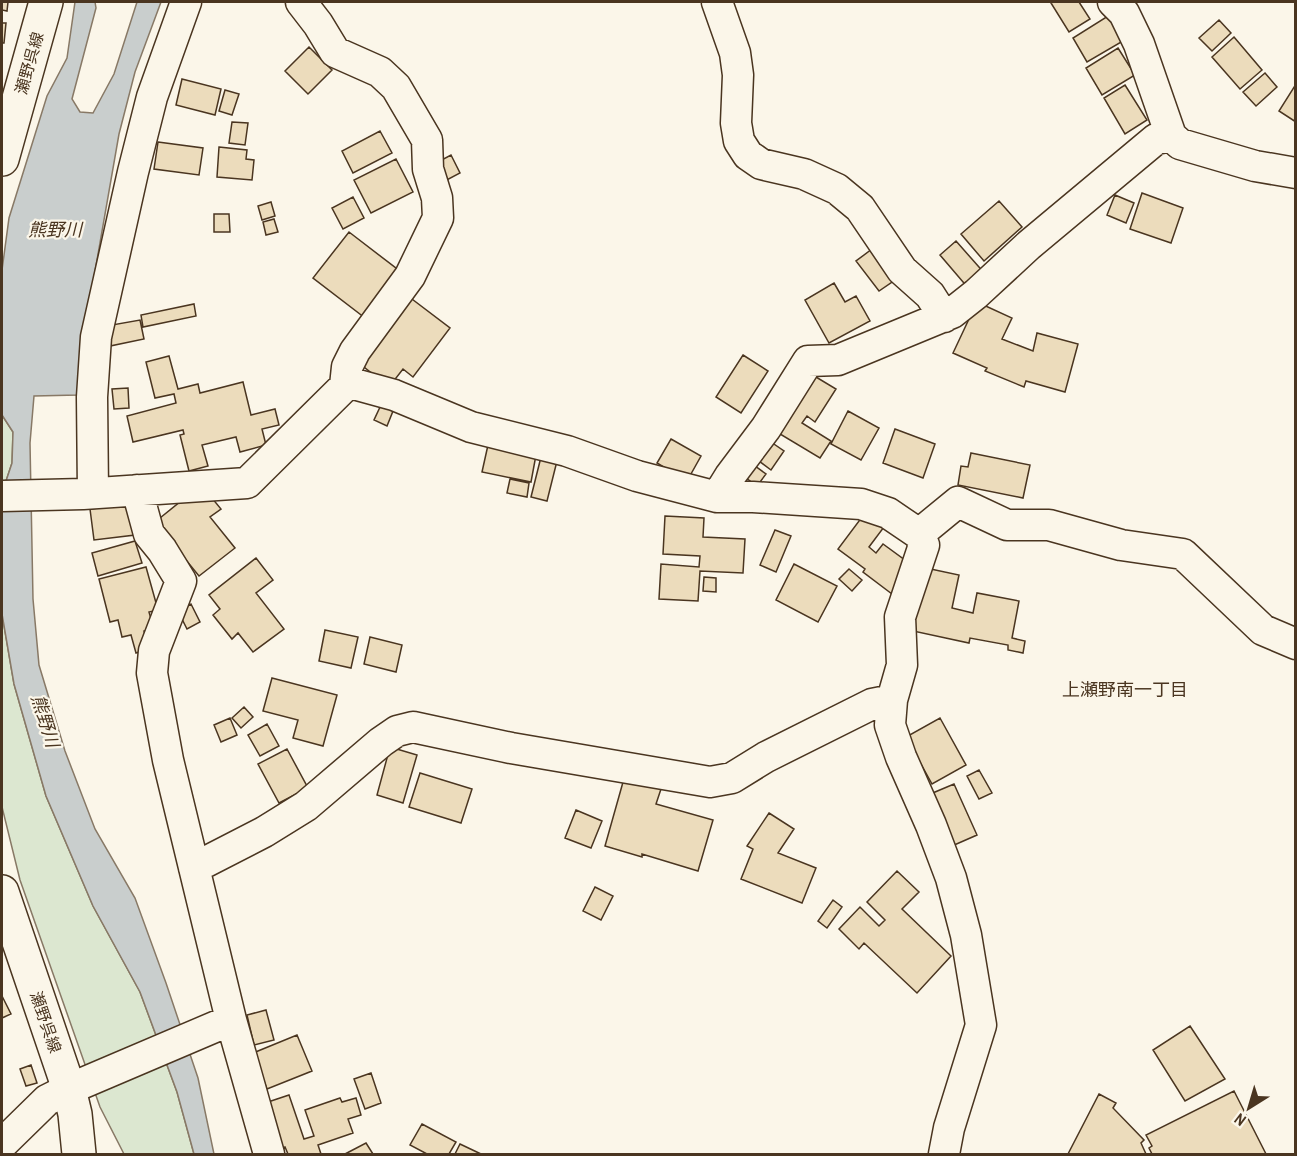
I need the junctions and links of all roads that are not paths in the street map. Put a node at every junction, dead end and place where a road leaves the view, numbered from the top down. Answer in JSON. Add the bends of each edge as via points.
{"nodes":[{"id":1,"x":46,"y":2,"type":"edge"},
{"id":2,"x":186,"y":2,"type":"edge"},
{"id":3,"x":301,"y":2,"type":"edge"},
{"id":4,"x":717,"y":2,"type":"edge"},
{"id":5,"x":1113,"y":2,"type":"edge"},
{"id":6,"x":1171,"y":136,"type":"junction"},
{"id":7,"x":2,"y":159,"type":"edge"},
{"id":8,"x":1296,"y":172,"type":"edge"},
{"id":9,"x":944,"y":317,"type":"junction"},
{"id":10,"x":345,"y":386,"type":"junction"},
{"id":11,"x":137,"y":490,"type":"junction"},
{"id":12,"x":88,"y":494,"type":"junction"},
{"id":13,"x":2,"y":496,"type":"edge"},
{"id":14,"x":717,"y":497,"type":"junction"},
{"id":15,"x":919,"y":534,"type":"junction"},
{"id":16,"x":1296,"y":644,"type":"edge"},
{"id":17,"x":892,"y":700,"type":"junction"},
{"id":18,"x":194,"y":867,"type":"junction"},
{"id":19,"x":2,"y":892,"type":"edge"},
{"id":20,"x":226,"y":1022,"type":"junction"},
{"id":21,"x":79,"y":1085,"type":"junction"},
{"id":22,"x":2,"y":1144,"type":"edge"},
{"id":23,"x":79,"y":1155,"type":"edge"},
{"id":24,"x":269,"y":1155,"type":"edge"},
{"id":25,"x":944,"y":1155,"type":"edge"}],
"edges":[{"from":1,"to":7,"type":"main road","name":"瀬野呉線"},
{"from":2,"to":12,"type":"street","via":[[152,97],[96,337]]},
{"from":3,"to":10,"type":"street","via":[[334,52],[380,72],[396,87],[427,140],[428,169],[437,198],[438,218],[410,276],[356,351],[347,367]]},
{"from":4,"to":9,"type":"street","via":[[735,53],[736,123],[739,141],[748,155],[761,164],[804,174],[837,189],[860,208],[902,270],[930,295]]},
{"from":5,"to":6,"type":"street","via":[[1124,13],[1139,44]]},
{"from":6,"to":8,"type":"street","via":[[1180,144],[1255,166]]},
{"from":6,"to":9,"type":"street","via":[[1156,139]]},
{"from":9,"to":14,"type":"street","via":[[838,360],[808,361]]},
{"from":10,"to":11,"type":"street","via":[[247,483]]},
{"from":10,"to":14,"type":"street","via":[[354,384],[394,395],[471,427]]},
{"from":11,"to":12,"type":"street"},
{"from":11,"to":18,"type":"street","via":[[149,534],[181,581],[154,651],[152,673]]},
{"from":12,"to":13,"type":"street"},
{"from":14,"to":15,"type":"street","via":[[861,504],[888,513]]},
{"from":15,"to":16,"type":"street","via":[[957,502],[1007,525],[1049,525],[1121,545],[1183,554],[1263,630]]},
{"from":15,"to":17,"type":"street","via":[[924,545],[900,617],[902,666]]},
{"from":17,"to":18,"type":"street","via":[[872,704],[732,778],[710,782],[413,727],[397,731],[381,742],[306,806]]},
{"from":17,"to":25,"type":"street","via":[[890,725],[951,878],[966,935],[981,1025]]},
{"from":18,"to":20,"type":"street"},
{"from":19,"to":21,"type":"main road","name":"瀬野呉線"},
{"from":20,"to":21,"type":"street"},
{"from":20,"to":24,"type":"street"},
{"from":21,"to":22,"type":"street","via":[[46,1100]]},
{"from":21,"to":23,"type":"main road","name":"瀬野呉線","via":[[75,1114]]}]}
